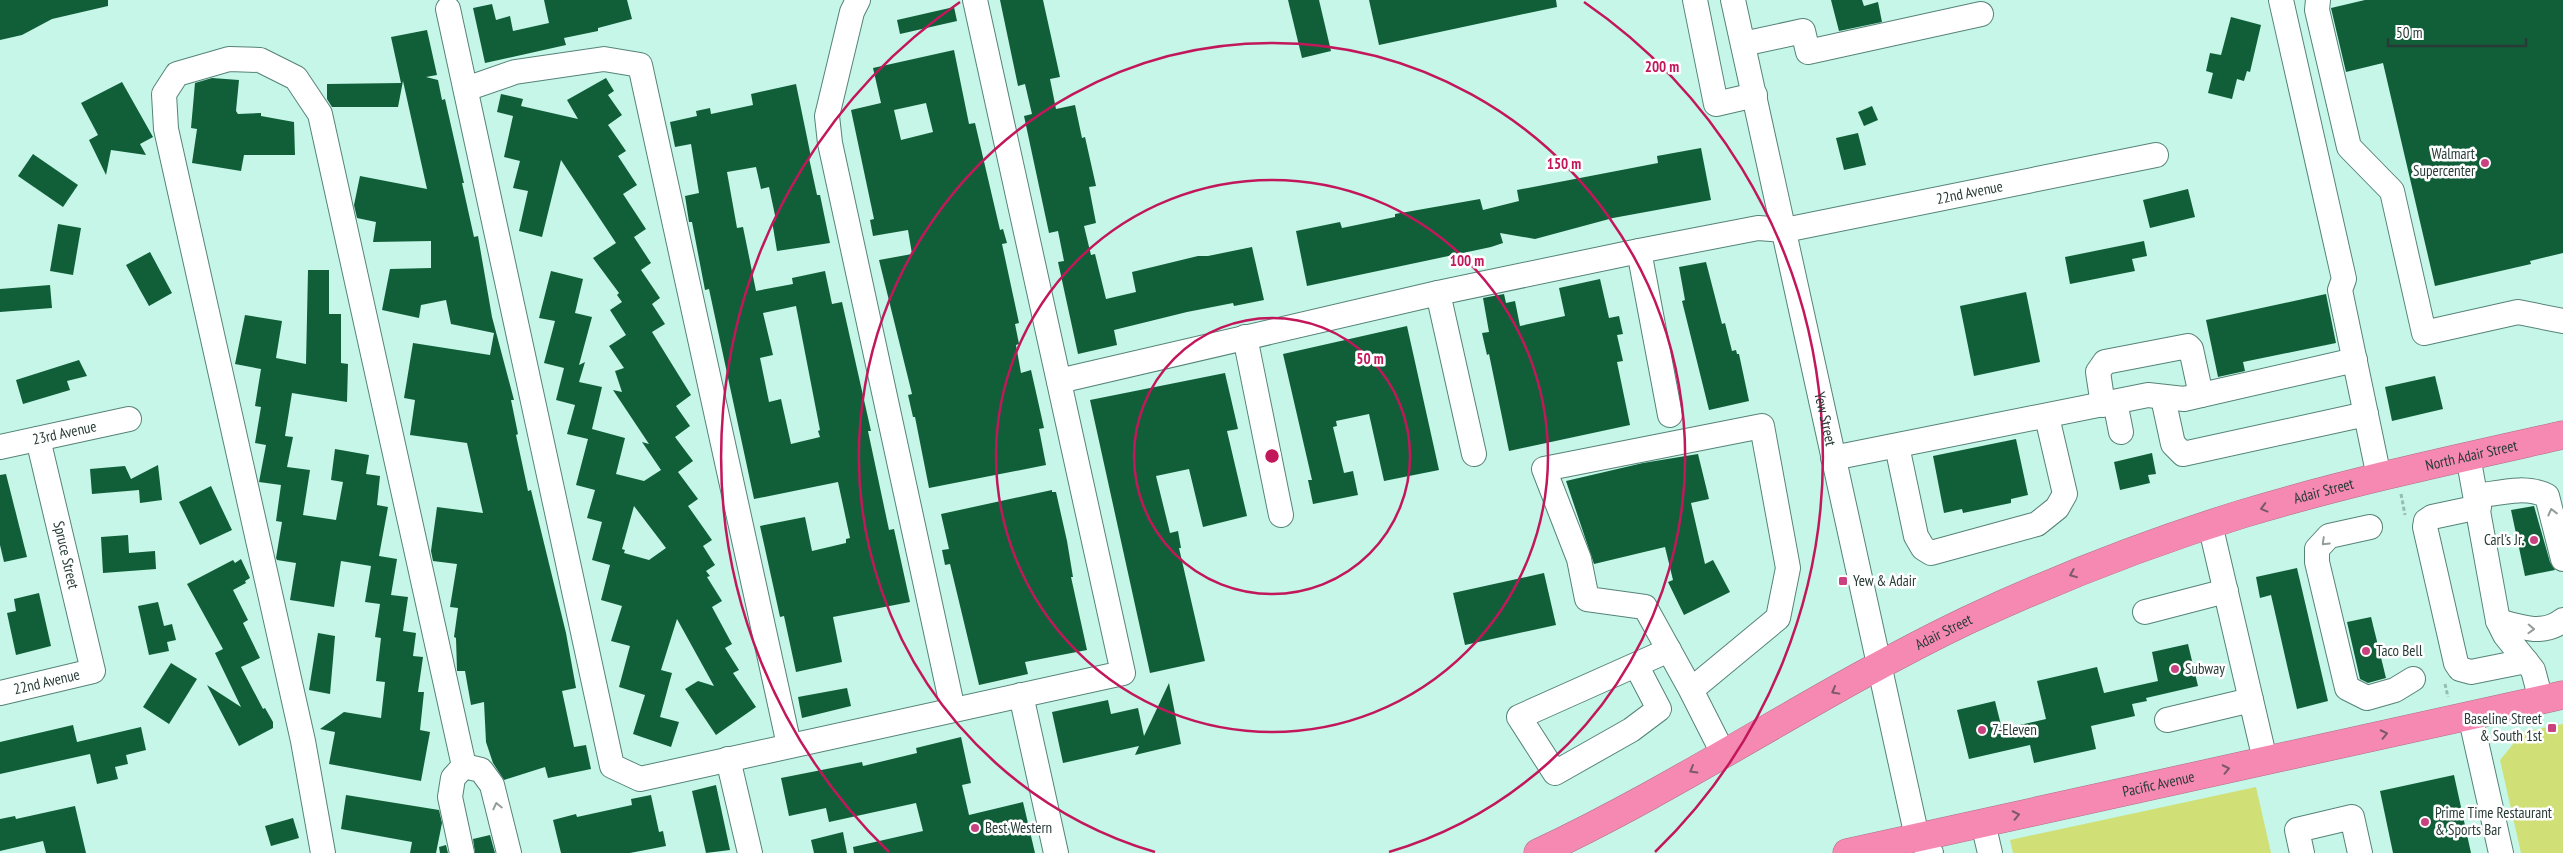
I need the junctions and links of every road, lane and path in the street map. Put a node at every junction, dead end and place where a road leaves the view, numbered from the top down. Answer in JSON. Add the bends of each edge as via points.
{"nodes":[{"id":1,"x":858,"y":0,"type":"edge"},
{"id":2,"x":976,"y":0,"type":"edge"},
{"id":3,"x":1695,"y":0,"type":"edge"},
{"id":4,"x":1733,"y":0,"type":"edge"},
{"id":5,"x":2281,"y":0,"type":"edge"},
{"id":6,"x":2318,"y":0,"type":"edge"},
{"id":7,"x":448,"y":9,"type":"dead end"},
{"id":8,"x":1981,"y":14,"type":"dead end"},
{"id":9,"x":1743,"y":44,"type":"junction"},
{"id":10,"x":466,"y":89,"type":"junction"},
{"id":11,"x":1755,"y":95,"type":"junction"},
{"id":12,"x":2156,"y":155,"type":"dead end"},
{"id":13,"x":1785,"y":230,"type":"junction"},
{"id":14,"x":1639,"y":251,"type":"junction"},
{"id":15,"x":1438,"y":293,"type":"junction"},
{"id":16,"x":2563,"y":321,"type":"edge"},
{"id":17,"x":1245,"y":337,"type":"junction"},
{"id":18,"x":2354,"y":360,"type":"junction"},
{"id":19,"x":1059,"y":381,"type":"junction"},
{"id":20,"x":2201,"y":395,"type":"junction"},
{"id":21,"x":2163,"y":398,"type":"junction"},
{"id":22,"x":2109,"y":403,"type":"junction"},
{"id":23,"x":2366,"y":414,"type":"junction"},
{"id":24,"x":1670,"y":415,"type":"dead end"},
{"id":25,"x":2047,"y":417,"type":"junction"},
{"id":26,"x":128,"y":419,"type":"dead end"},
{"id":27,"x":2121,"y":432,"type":"dead end"},
{"id":28,"x":2563,"y":435,"type":"edge"},
{"id":29,"x":38,"y":439,"type":"junction"},
{"id":30,"x":1896,"y":446,"type":"junction"},
{"id":31,"x":0,"y":447,"type":"edge"},
{"id":32,"x":1474,"y":454,"type":"dead end"},
{"id":33,"x":2468,"y":456,"type":"junction"},
{"id":34,"x":1834,"y":458,"type":"junction"},
{"id":35,"x":2379,"y":477,"type":"junction"},
{"id":36,"x":2478,"y":501,"type":"junction"},
{"id":37,"x":1281,"y":516,"type":"dead end"},
{"id":38,"x":2210,"y":524,"type":"junction"},
{"id":39,"x":2370,"y":527,"type":"dead end"},
{"id":40,"x":2563,"y":559,"type":"edge"},
{"id":41,"x":2226,"y":591,"type":"junction"},
{"id":42,"x":2145,"y":612,"type":"dead end"},
{"id":43,"x":2563,"y":620,"type":"edge"},
{"id":44,"x":2498,"y":621,"type":"junction"},
{"id":45,"x":1669,"y":650,"type":"junction"},
{"id":46,"x":2526,"y":661,"type":"junction"},
{"id":47,"x":1636,"y":665,"type":"junction"},
{"id":48,"x":1878,"y":668,"type":"junction"},
{"id":49,"x":93,"y":671,"type":"joint"},
{"id":50,"x":2413,"y":679,"type":"dead end"},
{"id":51,"x":1691,"y":690,"type":"junction"},
{"id":52,"x":0,"y":693,"type":"edge"},
{"id":53,"x":1021,"y":695,"type":"junction"},
{"id":54,"x":2552,"y":698,"type":"edge"},
{"id":55,"x":2251,"y":700,"type":"junction"},
{"id":56,"x":953,"y":710,"type":"junction"},
{"id":57,"x":2470,"y":715,"type":"junction"},
{"id":58,"x":2167,"y":720,"type":"dead end"},
{"id":59,"x":788,"y":745,"type":"junction"},
{"id":60,"x":1723,"y":753,"type":"junction"},
{"id":61,"x":728,"y":759,"type":"junction"},
{"id":62,"x":2265,"y":760,"type":"junction"},
{"id":63,"x":464,"y":766,"type":"junction"},
{"id":64,"x":1982,"y":823,"type":"junction"},
{"id":65,"x":1924,"y":845,"type":"edge"},
{"id":66,"x":323,"y":853,"type":"edge"},
{"id":67,"x":462,"y":853,"type":"edge"},
{"id":68,"x":509,"y":853,"type":"edge"},
{"id":69,"x":750,"y":853,"type":"edge"},
{"id":70,"x":1056,"y":853,"type":"edge"},
{"id":71,"x":1538,"y":853,"type":"edge"},
{"id":72,"x":1847,"y":853,"type":"edge"},
{"id":73,"x":1990,"y":853,"type":"edge"},
{"id":74,"x":2302,"y":853,"type":"edge"},
{"id":75,"x":2360,"y":853,"type":"edge"},
{"id":76,"x":2501,"y":853,"type":"edge"}],
"edges":[{"from":1,"to":56,"type":"street","via":[[852,12],[828,116],[830,143]]},
{"from":2,"to":19,"type":"street"},
{"from":3,"to":11,"type":"street","via":[[1716,104]]},
{"from":4,"to":9,"type":"street","name":"Yew Street"},
{"from":5,"to":18,"type":"street","via":[[2344,279],[2340,290]]},
{"from":6,"to":16,"type":"street","via":[[2317,10],[2349,147],[2392,192],[2424,333],[2518,312]]},
{"from":7,"to":10,"type":"street"},
{"from":8,"to":9,"type":"street","via":[[1808,52],[1803,30]]},
{"from":9,"to":11,"type":"street","name":"Yew Street"},
{"from":10,"to":59,"type":"street","via":[[516,72],[604,59],[640,65]]},
{"from":10,"to":61,"type":"street","via":[[612,766],[640,779]]},
{"from":11,"to":13,"type":"street","name":"Yew Street"},
{"from":12,"to":13,"type":"street","name":"22nd Avenue"},
{"from":13,"to":14,"type":"street","name":"22nd Avenue","via":[[1758,228]]},
{"from":13,"to":34,"type":"street","name":"Yew Street"},
{"from":14,"to":15,"type":"street","name":"22nd Avenue"},
{"from":14,"to":24,"type":"street"},
{"from":15,"to":17,"type":"street","name":"22nd Avenue"},
{"from":15,"to":32,"type":"street"},
{"from":17,"to":19,"type":"street","name":"22nd Avenue"},
{"from":17,"to":37,"type":"street"},
{"from":18,"to":20,"type":"street"},
{"from":18,"to":23,"type":"street"},
{"from":19,"to":53,"type":"street","via":[[1122,673]]},
{"from":20,"to":21,"type":"street","via":[[2184,399]]},
{"from":20,"to":22,"type":"street","via":[[2188,346],[2105,362],[2098,372]]},
{"from":21,"to":22,"type":"street","via":[[2148,395]]},
{"from":21,"to":23,"type":"street","via":[[2173,444],[2183,454]]},
{"from":22,"to":25,"type":"street"},
{"from":22,"to":27,"type":"street"},
{"from":23,"to":35,"type":"street"},
{"from":25,"to":30,"type":"street"},
{"from":25,"to":30,"type":"street","via":[[2065,494],[2063,501],[2037,524],[1932,553],[1923,548],[1916,536]]},
{"from":26,"to":29,"type":"street","name":"23rd Avenue"},
{"from":28,"to":33,"type":"highway","name":"North Adair Street"},
{"from":29,"to":31,"type":"street","name":"23rd Avenue"},
{"from":29,"to":49,"type":"street","name":"Spruce Street"},
{"from":30,"to":34,"type":"street"},
{"from":33,"to":35,"type":"highway","name":"North Adair Street"},
{"from":33,"to":36,"type":"street"},
{"from":34,"to":48,"type":"street","name":"Yew Street"},
{"from":35,"to":38,"type":"highway","name":"Adair Street","one_way":true},
{"from":40,"to":36,"type":"street","one_way":true,"via":[[2547,496],[2537,491],[2522,490]]},
{"from":36,"to":44,"type":"street"},
{"from":36,"to":46,"type":"street","via":[[2432,517],[2425,528],[2456,663],[2460,669],[2471,672]]},
{"from":38,"to":41,"type":"street"},
{"from":38,"to":48,"type":"highway","name":"Adair Street","one_way":true,"via":[[2059,580],[1939,635]]},
{"from":39,"to":50,"type":"street","one_way":true,"via":[[2330,536],[2317,549],[2317,562],[2347,688],[2367,698],[2395,690]]},
{"from":41,"to":42,"type":"street"},
{"from":41,"to":55,"type":"street"},
{"from":44,"to":43,"type":"street","one_way":true,"via":[[2537,630]]},
{"from":44,"to":46,"type":"street"},
{"from":45,"to":47,"type":"street"},
{"from":45,"to":51,"type":"street"},
{"from":45,"to":51,"type":"street","via":[[1645,608],[1587,599],[1579,559],[1544,469],[1762,426],[1788,568],[1778,618]]},
{"from":46,"to":54,"type":"street"},
{"from":47,"to":47,"type":"street","via":[[1519,717],[1555,773],[1631,730],[1659,709]]},
{"from":48,"to":60,"type":"highway","name":"Adair Street","one_way":true},
{"from":48,"to":65,"type":"street","name":"Yew Street"},
{"from":49,"to":52,"type":"street","name":"22nd Avenue"},
{"from":51,"to":60,"type":"street"},
{"from":53,"to":56,"type":"street"},
{"from":53,"to":70,"type":"street"},
{"from":54,"to":57,"type":"highway","name":"Pacific Avenue"},
{"from":55,"to":58,"type":"street"},
{"from":55,"to":62,"type":"street"},
{"from":56,"to":59,"type":"street"},
{"from":62,"to":57,"type":"highway","name":"Pacific Avenue","one_way":true},
{"from":57,"to":76,"type":"street"},
{"from":59,"to":61,"type":"street"},
{"from":60,"to":71,"type":"highway","name":"Adair Street","one_way":true,"via":[[1653,794]]},
{"from":61,"to":69,"type":"street"},
{"from":64,"to":62,"type":"highway","name":"Pacific Avenue","one_way":true},
{"from":63,"to":66,"type":"street","via":[[320,114],[296,78],[260,60],[229,59],[177,74],[164,94],[166,129],[303,741]]},
{"from":63,"to":67,"type":"street","via":[[453,778],[450,797]]},
{"from":68,"to":63,"type":"street","one_way":true,"via":[[492,785],[481,770]]},
{"from":64,"to":65,"type":"highway","name":"Pacific Avenue"},
{"from":64,"to":73,"type":"street"},
{"from":65,"to":72,"type":"highway","name":"Pacific Avenue"},
{"from":74,"to":75,"type":"street","via":[[2297,830],[2352,818]]}]}
